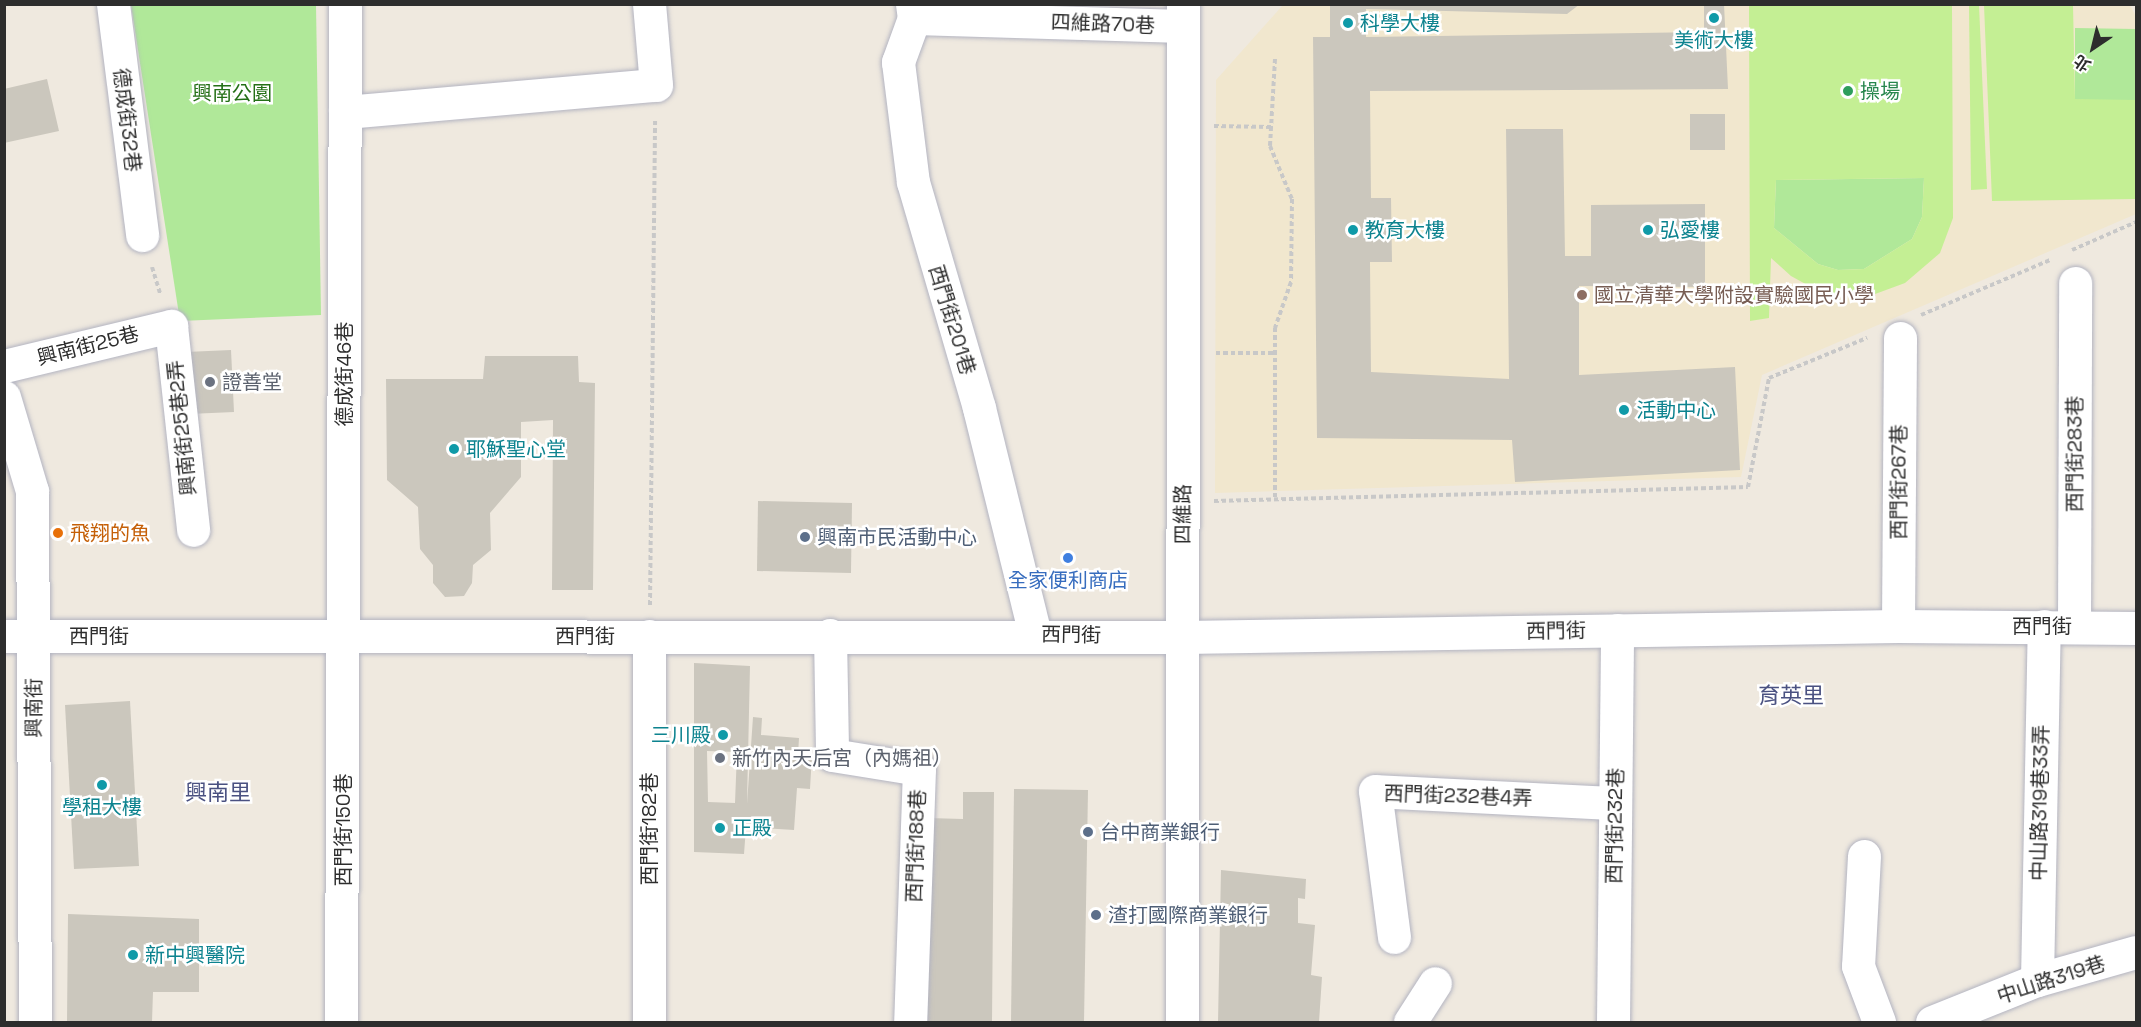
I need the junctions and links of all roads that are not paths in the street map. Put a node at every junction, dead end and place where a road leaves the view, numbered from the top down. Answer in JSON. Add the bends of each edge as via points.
{"nodes":[{"id":1,"x":113,"y":4,"type":"edge"},
{"id":2,"x":345,"y":4,"type":"edge"},
{"id":3,"x":650,"y":4,"type":"edge"},
{"id":4,"x":913,"y":11,"type":"edge"},
{"id":5,"x":1183,"y":15,"type":"edge"},
{"id":6,"x":345,"y":112,"type":"junction"},
{"id":7,"x":142,"y":235,"type":"road end"},
{"id":8,"x":2075,"y":282,"type":"dead end"},
{"id":9,"x":171,"y":326,"type":"joint"},
{"id":10,"x":1896,"y":330,"type":"road end"},
{"id":11,"x":4,"y":366,"type":"edge"},
{"id":12,"x":4,"y":397,"type":"edge"},
{"id":13,"x":193,"y":530,"type":"dead end"},
{"id":14,"x":1898,"y":626,"type":"junction"},
{"id":15,"x":2059,"y":626,"type":"junction"},
{"id":16,"x":2136,"y":628,"type":"edge"},
{"id":17,"x":1617,"y":630,"type":"junction"},
{"id":18,"x":1035,"y":634,"type":"junction"},
{"id":19,"x":830,"y":635,"type":"junction"},
{"id":20,"x":19,"y":636,"type":"edge"},
{"id":21,"x":649,"y":636,"type":"junction"},
{"id":22,"x":344,"y":637,"type":"junction"},
{"id":23,"x":1183,"y":637,"type":"junction"},
{"id":24,"x":1615,"y":803,"type":"junction"},
{"id":25,"x":1864,"y":856,"type":"dead end"},
{"id":26,"x":1394,"y":937,"type":"dead end"},
{"id":27,"x":2136,"y":952,"type":"edge"},
{"id":28,"x":2037,"y":980,"type":"junction"},
{"id":29,"x":1435,"y":983,"type":"dead end"},
{"id":30,"x":35,"y":1023,"type":"edge"},
{"id":31,"x":341,"y":1023,"type":"edge"},
{"id":32,"x":649,"y":1023,"type":"edge"},
{"id":33,"x":910,"y":1023,"type":"edge"},
{"id":34,"x":1182,"y":1023,"type":"edge"},
{"id":35,"x":1410,"y":1023,"type":"edge"},
{"id":36,"x":1613,"y":1023,"type":"edge"},
{"id":37,"x":1879,"y":1023,"type":"edge"},
{"id":38,"x":1932,"y":1023,"type":"edge"}],
"edges":[{"from":1,"to":7,"type":"street","name":"德成街32巷"},
{"from":2,"to":6,"type":"street","name":"德成街46巷"},
{"from":3,"to":6,"type":"street","via":[[656,85]]},
{"from":4,"to":5,"type":"street","name":"四維路70巷"},
{"from":4,"to":18,"type":"street","name":"西門街201巷","via":[[898,62],[913,182],[979,408]]},
{"from":5,"to":23,"type":"street","name":"四維路"},
{"from":6,"to":22,"type":"street","name":"德成街46巷"},
{"from":8,"to":15,"type":"street","name":"西門街283巷"},
{"from":9,"to":11,"type":"street","name":"興南街25巷"},
{"from":9,"to":13,"type":"street","name":"興南街25巷2弄"},
{"from":10,"to":14,"type":"street","name":"西門街267巷"},
{"from":12,"to":20,"type":"street","name":"興南街","via":[[32,491]]},
{"from":14,"to":15,"type":"street","name":"西門街"},
{"from":14,"to":17,"type":"street","name":"西門街"},
{"from":15,"to":16,"type":"street","name":"西門街"},
{"from":15,"to":28,"type":"street","name":"中山路319巷33弄"},
{"from":17,"to":23,"type":"street","name":"西門街"},
{"from":17,"to":24,"type":"street","name":"西門街232巷"},
{"from":18,"to":19,"type":"street","name":"西門街"},
{"from":18,"to":23,"type":"street","name":"西門街"},
{"from":19,"to":21,"type":"street","name":"西門街"},
{"from":19,"to":33,"type":"street","name":"西門街188巷","via":[[832,755],[919,769]]},
{"from":20,"to":22,"type":"street","name":"西門街"},
{"from":20,"to":30,"type":"street","name":"興南街"},
{"from":21,"to":22,"type":"street","name":"西門街"},
{"from":21,"to":32,"type":"street","name":"西門街182巷"},
{"from":22,"to":31,"type":"street","name":"西門街150巷"},
{"from":23,"to":34,"type":"street","name":"四維路"},
{"from":24,"to":26,"type":"street","name":"西門街232巷4弄","via":[[1375,791]]},
{"from":24,"to":36,"type":"street","name":"西門街232巷"},
{"from":25,"to":37,"type":"street","via":[[1858,966]]},
{"from":27,"to":28,"type":"street","name":"中山路319巷"},
{"from":28,"to":38,"type":"street","name":"中山路319巷"},
{"from":29,"to":35,"type":"street"}]}
